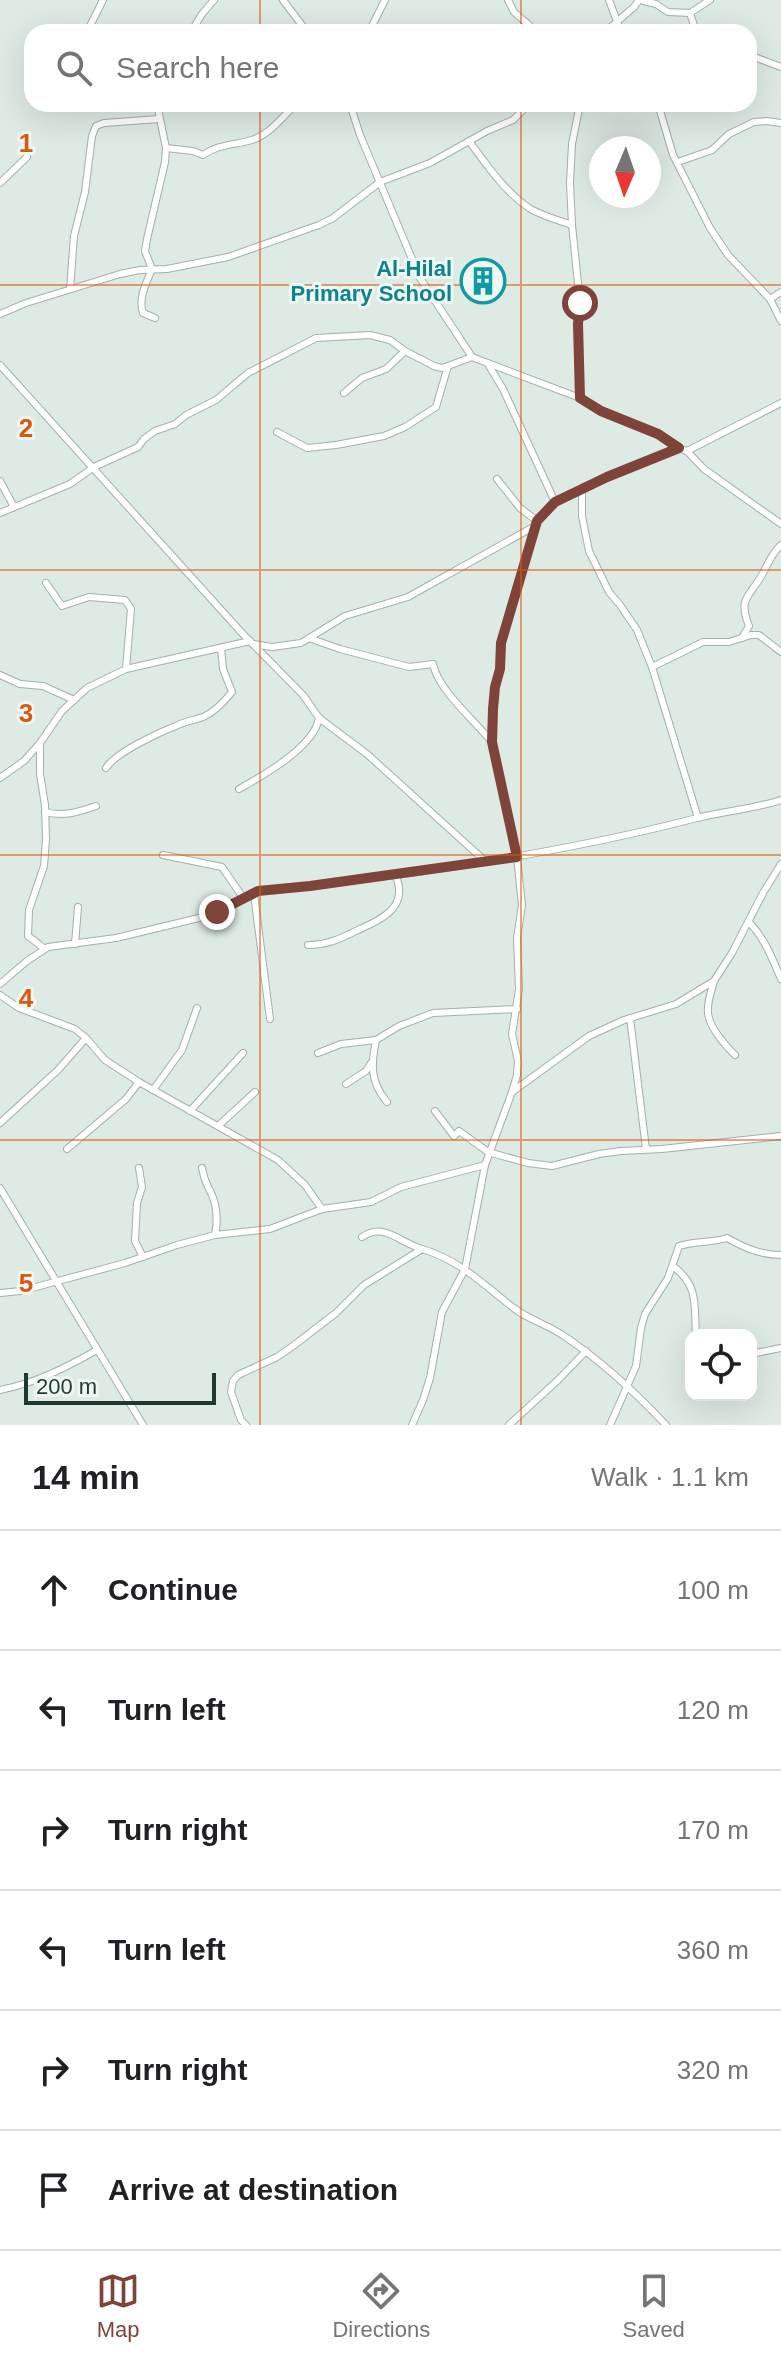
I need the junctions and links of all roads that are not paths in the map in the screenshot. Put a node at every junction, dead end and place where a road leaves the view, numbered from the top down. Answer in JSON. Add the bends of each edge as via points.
{"nodes":[{"id":1,"x":103,"y":0,"type":"edge"},
{"id":2,"x":214,"y":0,"type":"edge"},
{"id":3,"x":283,"y":0,"type":"edge"},
{"id":4,"x":385,"y":0,"type":"edge"},
{"id":5,"x":508,"y":0,"type":"edge"},
{"id":6,"x":609,"y":0,"type":"edge"},
{"id":7,"x":640,"y":0,"type":"edge"},
{"id":8,"x":710,"y":0,"type":"edge"},
{"id":9,"x":690,"y":13,"type":"junction"},
{"id":10,"x":617,"y":22,"type":"junction"},
{"id":11,"x":91,"y":24,"type":"edge"},
{"id":12,"x":196,"y":24,"type":"edge"},
{"id":13,"x":301,"y":24,"type":"edge"},
{"id":14,"x":373,"y":24,"type":"edge"},
{"id":15,"x":528,"y":24,"type":"edge"},
{"id":16,"x":615,"y":24,"type":"edge"},
{"id":17,"x":693,"y":24,"type":"edge"},
{"id":18,"x":757,"y":58,"type":"edge"},
{"id":19,"x":781,"y":67,"type":"edge"},
{"id":20,"x":158,"y":112,"type":"edge"},
{"id":21,"x":289,"y":112,"type":"edge"},
{"id":22,"x":353,"y":112,"type":"edge"},
{"id":23,"x":521,"y":112,"type":"edge"},
{"id":24,"x":578,"y":112,"type":"edge"},
{"id":25,"x":660,"y":112,"type":"edge"},
{"id":26,"x":159,"y":119,"type":"junction"},
{"id":27,"x":781,"y":123,"type":"edge"},
{"id":28,"x":469,"y":141,"type":"junction"},
{"id":29,"x":166,"y":148,"type":"junction"},
{"id":30,"x":27,"y":157,"type":"dead end"},
{"id":31,"x":678,"y":162,"type":"junction"},
{"id":32,"x":380,"y":182,"type":"junction"},
{"id":33,"x":0,"y":183,"type":"edge"},
{"id":34,"x":572,"y":225,"type":"junction"},
{"id":35,"x":152,"y":269,"type":"junction"},
{"id":36,"x":70,"y":289,"type":"junction"},
{"id":37,"x":781,"y":292,"type":"edge"},
{"id":38,"x":770,"y":299,"type":"junction"},
{"id":39,"x":0,"y":314,"type":"edge"},
{"id":40,"x":155,"y":318,"type":"dead end"},
{"id":41,"x":781,"y":321,"type":"edge"},
{"id":42,"x":405,"y":351,"type":"junction"},
{"id":43,"x":472,"y":357,"type":"junction"},
{"id":44,"x":488,"y":364,"type":"junction"},
{"id":45,"x":0,"y":365,"type":"edge"},
{"id":46,"x":448,"y":366,"type":"junction"},
{"id":47,"x":344,"y":393,"type":"dead end"},
{"id":48,"x":580,"y":398,"type":"junction"},
{"id":49,"x":781,"y":403,"type":"edge"},
{"id":50,"x":277,"y":432,"type":"dead end"},
{"id":51,"x":683,"y":450,"type":"junction"},
{"id":52,"x":94,"y":467,"type":"junction"},
{"id":53,"x":497,"y":479,"type":"dead end"},
{"id":54,"x":0,"y":481,"type":"edge"},
{"id":55,"x":582,"y":491,"type":"junction"},
{"id":56,"x":555,"y":502,"type":"junction"},
{"id":57,"x":14,"y":507,"type":"junction"},
{"id":58,"x":0,"y":513,"type":"edge"},
{"id":59,"x":536,"y":524,"type":"junction"},
{"id":60,"x":781,"y":524,"type":"edge"},
{"id":61,"x":781,"y":545,"type":"edge"},
{"id":62,"x":46,"y":583,"type":"dead end"},
{"id":63,"x":309,"y":638,"type":"junction"},
{"id":64,"x":740,"y":640,"type":"junction"},
{"id":65,"x":252,"y":643,"type":"junction"},
{"id":66,"x":221,"y":648,"type":"junction"},
{"id":67,"x":781,"y":652,"type":"edge"},
{"id":68,"x":652,"y":667,"type":"junction"},
{"id":69,"x":126,"y":669,"type":"junction"},
{"id":70,"x":3,"y":678,"type":"edge"},
{"id":71,"x":74,"y":700,"type":"junction"},
{"id":72,"x":319,"y":718,"type":"junction"},
{"id":73,"x":492,"y":742,"type":"junction"},
{"id":74,"x":40,"y":743,"type":"junction"},
{"id":75,"x":106,"y":768,"type":"dead end"},
{"id":76,"x":0,"y":778,"type":"edge"},
{"id":77,"x":239,"y":789,"type":"dead end"},
{"id":78,"x":781,"y":800,"type":"edge"},
{"id":79,"x":96,"y":806,"type":"dead end"},
{"id":80,"x":45,"y":812,"type":"junction"},
{"id":81,"x":698,"y":818,"type":"junction"},
{"id":82,"x":163,"y":855,"type":"dead end"},
{"id":83,"x":517,"y":857,"type":"junction"},
{"id":84,"x":485,"y":861,"type":"junction"},
{"id":85,"x":781,"y":864,"type":"edge"},
{"id":86,"x":395,"y":874,"type":"junction"},
{"id":87,"x":254,"y":894,"type":"junction"},
{"id":88,"x":244,"y":899,"type":"junction"},
{"id":89,"x":78,"y":907,"type":"dead end"},
{"id":90,"x":749,"y":922,"type":"junction"},
{"id":91,"x":75,"y":944,"type":"junction"},
{"id":92,"x":308,"y":945,"type":"dead end"},
{"id":93,"x":45,"y":949,"type":"junction"},
{"id":94,"x":781,"y":979,"type":"edge"},
{"id":95,"x":714,"y":981,"type":"junction"},
{"id":96,"x":0,"y":984,"type":"edge"},
{"id":97,"x":0,"y":995,"type":"edge"},
{"id":98,"x":197,"y":1008,"type":"dead end"},
{"id":99,"x":517,"y":1009,"type":"junction"},
{"id":100,"x":630,"y":1018,"type":"junction"},
{"id":101,"x":270,"y":1019,"type":"dead end"},
{"id":102,"x":86,"y":1038,"type":"junction"},
{"id":103,"x":376,"y":1040,"type":"junction"},
{"id":104,"x":243,"y":1053,"type":"dead end"},
{"id":105,"x":318,"y":1053,"type":"dead end"},
{"id":106,"x":735,"y":1055,"type":"dead end"},
{"id":107,"x":371,"y":1063,"type":"junction"},
{"id":108,"x":139,"y":1082,"type":"junction"},
{"id":109,"x":346,"y":1084,"type":"dead end"},
{"id":110,"x":153,"y":1090,"type":"junction"},
{"id":111,"x":255,"y":1092,"type":"dead end"},
{"id":112,"x":512,"y":1092,"type":"junction"},
{"id":113,"x":387,"y":1102,"type":"dead end"},
{"id":114,"x":190,"y":1111,"type":"junction"},
{"id":115,"x":435,"y":1111,"type":"dead end"},
{"id":116,"x":0,"y":1123,"type":"edge"},
{"id":117,"x":218,"y":1126,"type":"junction"},
{"id":118,"x":781,"y":1136,"type":"edge"},
{"id":119,"x":67,"y":1149,"type":"dead end"},
{"id":120,"x":646,"y":1149,"type":"junction"},
{"id":121,"x":488,"y":1152,"type":"junction"},
{"id":122,"x":485,"y":1165,"type":"junction"},
{"id":123,"x":139,"y":1168,"type":"dead end"},
{"id":124,"x":202,"y":1168,"type":"dead end"},
{"id":125,"x":0,"y":1188,"type":"edge"},
{"id":126,"x":322,"y":1209,"type":"junction"},
{"id":127,"x":215,"y":1235,"type":"junction"},
{"id":128,"x":362,"y":1237,"type":"dead end"},
{"id":129,"x":422,"y":1249,"type":"junction"},
{"id":130,"x":781,"y":1255,"type":"edge"},
{"id":131,"x":143,"y":1257,"type":"junction"},
{"id":132,"x":674,"y":1267,"type":"junction"},
{"id":133,"x":465,"y":1269,"type":"junction"},
{"id":134,"x":55,"y":1281,"type":"junction"},
{"id":135,"x":0,"y":1293,"type":"edge"},
{"id":136,"x":696,"y":1329,"type":"edge"},
{"id":137,"x":781,"y":1348,"type":"edge"},
{"id":138,"x":97,"y":1350,"type":"junction"},
{"id":139,"x":586,"y":1351,"type":"junction"},
{"id":140,"x":757,"y":1353,"type":"edge"},
{"id":141,"x":627,"y":1384,"type":"junction"},
{"id":142,"x":0,"y":1390,"type":"edge"},
{"id":143,"x":143,"y":1425,"type":"edge"},
{"id":144,"x":246,"y":1425,"type":"edge"},
{"id":145,"x":412,"y":1425,"type":"edge"},
{"id":146,"x":509,"y":1425,"type":"edge"},
{"id":147,"x":610,"y":1425,"type":"edge"},
{"id":148,"x":666,"y":1425,"type":"edge"}],
"edges":[{"from":1,"to":11,"type":"street"},
{"from":2,"to":12,"type":"street"},
{"from":3,"to":13,"type":"street"},
{"from":4,"to":14,"type":"street"},
{"from":5,"to":15,"type":"street"},
{"from":6,"to":10,"type":"street"},
{"from":7,"to":9,"type":"street","via":[[668,12]]},
{"from":7,"to":10,"type":"street"},
{"from":8,"to":9,"type":"street"},
{"from":9,"to":17,"type":"street"},
{"from":10,"to":16,"type":"street"},
{"from":18,"to":19,"type":"street"},
{"from":20,"to":26,"type":"street"},
{"from":21,"to":29,"type":"street","via":[[251,140],[203,155]]},
{"from":22,"to":32,"type":"street"},
{"from":23,"to":28,"type":"street"},
{"from":24,"to":34,"type":"street","via":[[572,144]]},
{"from":25,"to":31,"type":"street"},
{"from":26,"to":29,"type":"street"},
{"from":26,"to":36,"type":"street","via":[[96,126],[74,236]]},
{"from":27,"to":31,"type":"street","via":[[754,122],[712,150]]},
{"from":28,"to":32,"type":"street"},
{"from":28,"to":34,"type":"street","via":[[529,208]]},
{"from":29,"to":35,"type":"street","via":[[145,251]]},
{"from":30,"to":33,"type":"street"},
{"from":31,"to":38,"type":"street","via":[[722,248]]},
{"from":32,"to":35,"type":"street","via":[[333,218],[294,235],[228,257]]},
{"from":32,"to":43,"type":"street","via":[[420,278]]},
{"from":34,"to":48,"type":"street","via":[[580,303]]},
{"from":35,"to":36,"type":"street"},
{"from":35,"to":40,"type":"street","via":[[141,307]]},
{"from":36,"to":39,"type":"street"},
{"from":37,"to":38,"type":"street"},
{"from":38,"to":41,"type":"street"},
{"from":42,"to":46,"type":"street","via":[[434,366]]},
{"from":42,"to":47,"type":"street","via":[[386,369],[362,378]]},
{"from":42,"to":52,"type":"street","via":[[370,335],[308,340],[248,373],[216,400],[155,431],[138,447]]},
{"from":43,"to":44,"type":"street"},
{"from":43,"to":46,"type":"street"},
{"from":44,"to":48,"type":"street"},
{"from":44,"to":56,"type":"street"},
{"from":45,"to":52,"type":"street"},
{"from":46,"to":50,"type":"street","via":[[436,407],[384,436],[307,448]]},
{"from":48,"to":51,"type":"street"},
{"from":49,"to":51,"type":"street"},
{"from":51,"to":55,"type":"street"},
{"from":51,"to":60,"type":"street"},
{"from":52,"to":57,"type":"street","via":[[70,484]]},
{"from":52,"to":65,"type":"street"},
{"from":53,"to":59,"type":"street"},
{"from":54,"to":57,"type":"street"},
{"from":55,"to":56,"type":"street"},
{"from":55,"to":68,"type":"street","via":[[585,539],[593,561],[637,630]]},
{"from":56,"to":59,"type":"street"},
{"from":57,"to":58,"type":"street"},
{"from":59,"to":63,"type":"street","via":[[408,597],[345,616]]},
{"from":59,"to":73,"type":"street","via":[[501,643]]},
{"from":61,"to":64,"type":"street","via":[[745,598],[749,626]]},
{"from":62,"to":69,"type":"street","via":[[62,606],[89,597],[125,600],[131,609]]},
{"from":63,"to":65,"type":"street","via":[[289,646]]},
{"from":63,"to":73,"type":"street","via":[[409,667],[433,664],[442,684]]},
{"from":64,"to":67,"type":"street","via":[[759,635]]},
{"from":64,"to":68,"type":"street","via":[[703,642]]},
{"from":65,"to":66,"type":"street"},
{"from":65,"to":72,"type":"street"},
{"from":66,"to":69,"type":"street"},
{"from":66,"to":75,"type":"street","via":[[232,692],[222,703],[145,741]]},
{"from":68,"to":81,"type":"street"},
{"from":69,"to":71,"type":"street"},
{"from":70,"to":71,"type":"street","via":[[43,686]]},
{"from":71,"to":74,"type":"street"},
{"from":72,"to":77,"type":"street","via":[[312,736]]},
{"from":72,"to":84,"type":"street","via":[[367,754]]},
{"from":73,"to":83,"type":"street"},
{"from":74,"to":76,"type":"street"},
{"from":74,"to":80,"type":"street"},
{"from":78,"to":81,"type":"street"},
{"from":79,"to":80,"type":"street","via":[[74,814]]},
{"from":80,"to":93,"type":"street","via":[[44,866],[29,910],[28,936]]},
{"from":81,"to":83,"type":"street"},
{"from":82,"to":88,"type":"street","via":[[222,867]]},
{"from":83,"to":84,"type":"street"},
{"from":83,"to":99,"type":"street","via":[[522,905]]},
{"from":84,"to":86,"type":"street"},
{"from":85,"to":90,"type":"street"},
{"from":86,"to":87,"type":"street"},
{"from":86,"to":92,"type":"street","via":[[400,890],[386,917],[326,945]]},
{"from":87,"to":88,"type":"street"},
{"from":87,"to":101,"type":"street"},
{"from":88,"to":91,"type":"street","via":[[203,917]]},
{"from":89,"to":91,"type":"street"},
{"from":90,"to":94,"type":"street","via":[[766,943]]},
{"from":90,"to":95,"type":"street"},
{"from":91,"to":93,"type":"street"},
{"from":93,"to":96,"type":"street"},
{"from":95,"to":100,"type":"street","via":[[676,1004]]},
{"from":95,"to":106,"type":"street","via":[[708,1015]]},
{"from":97,"to":102,"type":"street"},
{"from":98,"to":110,"type":"street","via":[[182,1050]]},
{"from":99,"to":103,"type":"street","via":[[433,1013]]},
{"from":99,"to":112,"type":"street","via":[[512,1034],[518,1061]]},
{"from":100,"to":112,"type":"street","via":[[589,1036]]},
{"from":100,"to":120,"type":"street"},
{"from":102,"to":108,"type":"street","via":[[105,1060]]},
{"from":102,"to":116,"type":"street"},
{"from":103,"to":105,"type":"street"},
{"from":103,"to":107,"type":"street"},
{"from":104,"to":114,"type":"street"},
{"from":107,"to":109,"type":"street"},
{"from":107,"to":113,"type":"street","via":[[378,1092]]},
{"from":108,"to":110,"type":"street"},
{"from":108,"to":119,"type":"street"},
{"from":110,"to":114,"type":"street"},
{"from":111,"to":117,"type":"street"},
{"from":112,"to":121,"type":"street"},
{"from":114,"to":117,"type":"street"},
{"from":115,"to":121,"type":"street","via":[[454,1136],[459,1131]]},
{"from":117,"to":126,"type":"street","via":[[278,1160]]},
{"from":118,"to":120,"type":"street"},
{"from":120,"to":121,"type":"street","via":[[552,1166]]},
{"from":121,"to":122,"type":"street"},
{"from":122,"to":126,"type":"street","via":[[401,1187],[371,1202]]},
{"from":122,"to":133,"type":"street"},
{"from":123,"to":131,"type":"street","via":[[142,1187],[135,1241]]},
{"from":124,"to":127,"type":"street","via":[[213,1195]]},
{"from":125,"to":134,"type":"street"},
{"from":126,"to":127,"type":"street","via":[[270,1229]]},
{"from":127,"to":131,"type":"street"},
{"from":128,"to":129,"type":"street","via":[[382,1230]]},
{"from":129,"to":133,"type":"street"},
{"from":129,"to":144,"type":"street","via":[[364,1285],[285,1352],[238,1375],[231,1392]]},
{"from":130,"to":132,"type":"street","via":[[753,1251],[727,1238],[690,1242],[679,1246]]},
{"from":131,"to":134,"type":"street"},
{"from":132,"to":136,"type":"street","via":[[692,1287]]},
{"from":132,"to":141,"type":"street","via":[[645,1314],[636,1366]]},
{"from":133,"to":139,"type":"street","via":[[517,1310]]},
{"from":133,"to":145,"type":"street","via":[[442,1312],[430,1378]]},
{"from":134,"to":135,"type":"street"},
{"from":134,"to":138,"type":"street"},
{"from":137,"to":140,"type":"street"},
{"from":138,"to":142,"type":"street","via":[[40,1380]]},
{"from":138,"to":143,"type":"street"},
{"from":139,"to":141,"type":"street"},
{"from":139,"to":146,"type":"street"},
{"from":141,"to":147,"type":"street"},
{"from":141,"to":148,"type":"street"}]}
